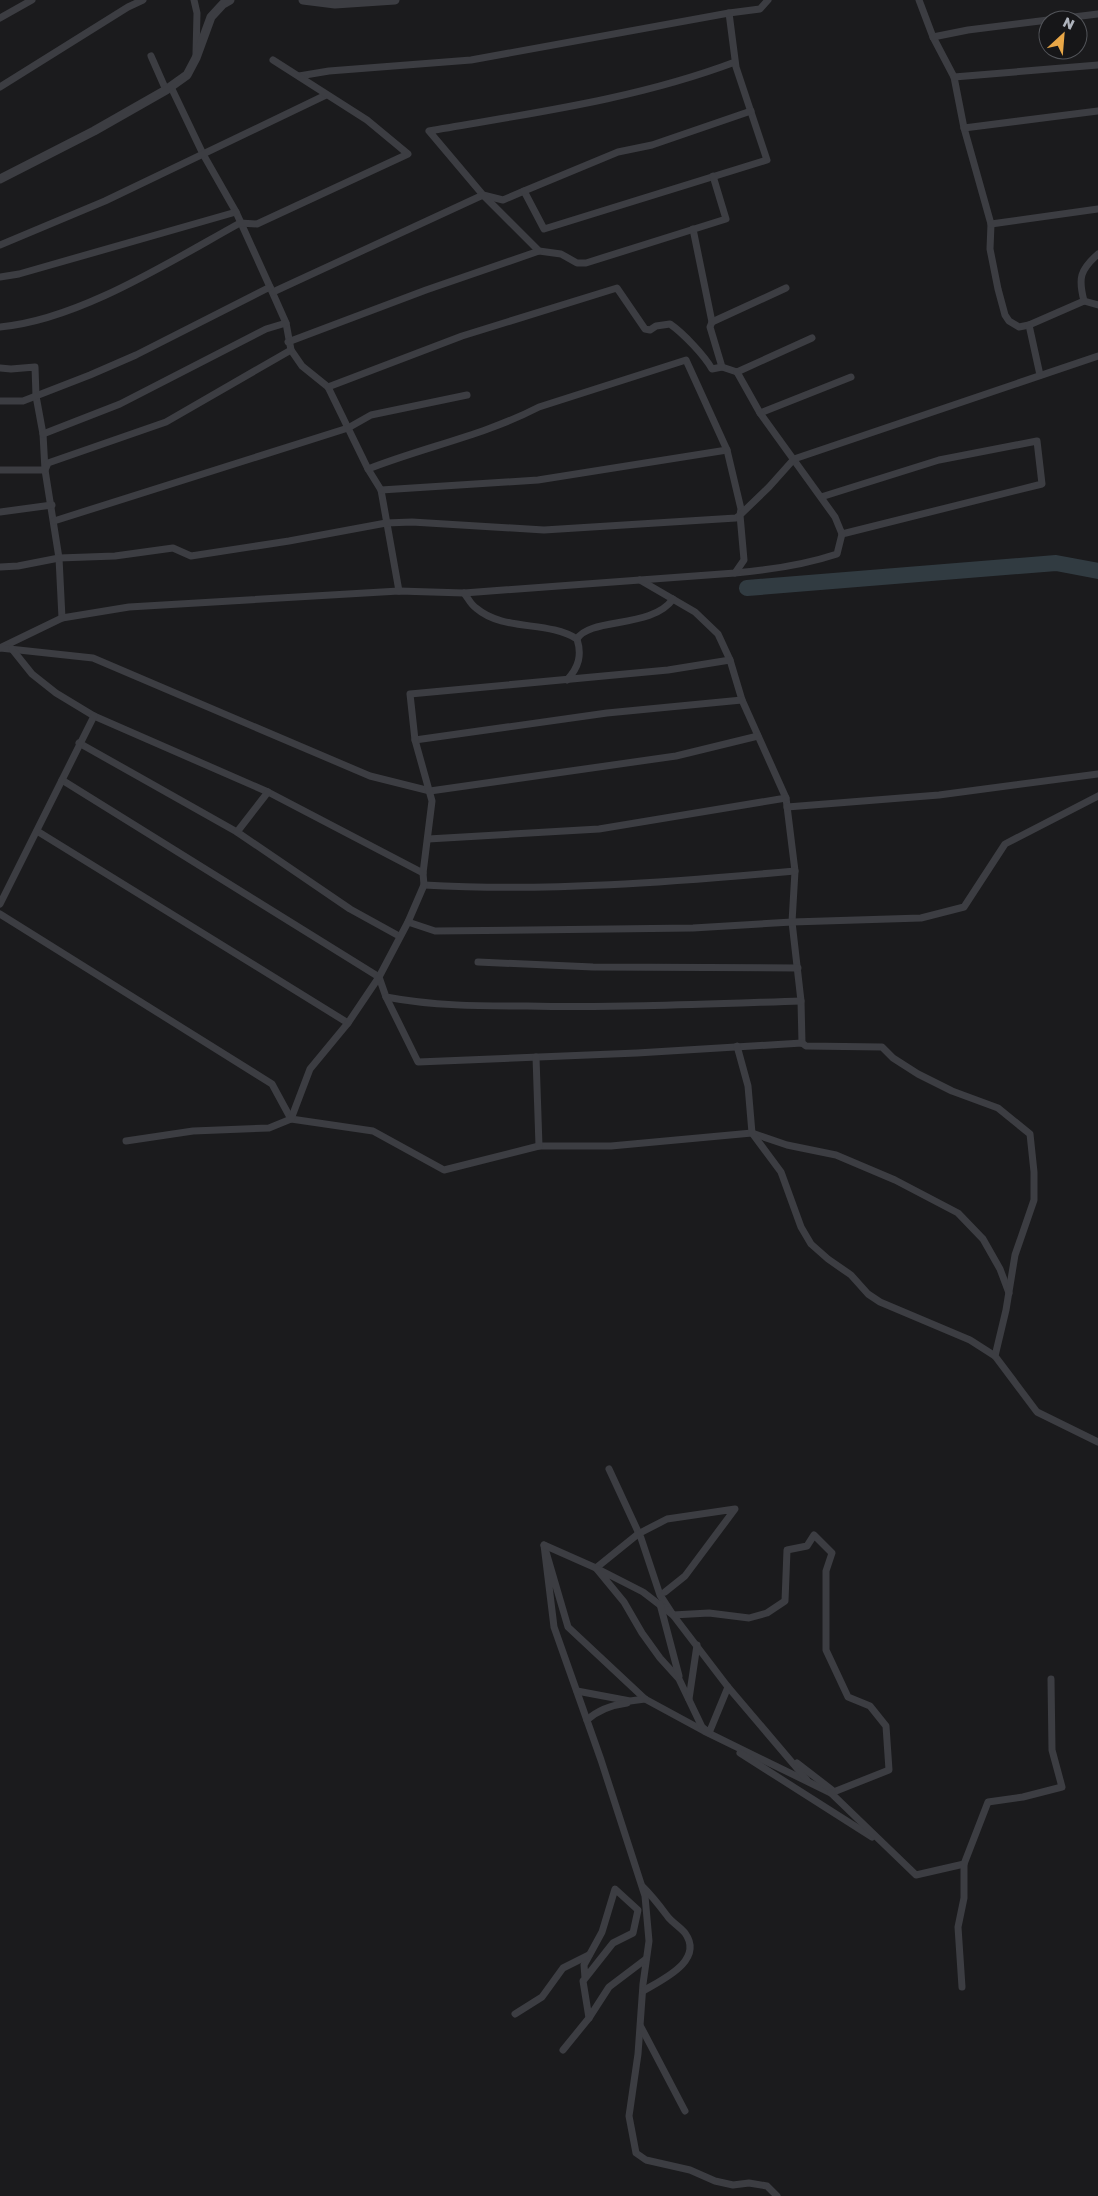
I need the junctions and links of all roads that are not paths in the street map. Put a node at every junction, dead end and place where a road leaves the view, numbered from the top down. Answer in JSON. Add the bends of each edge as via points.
{"nodes":[{"id":1,"x":32,"y":0,"type":"edge"},
{"id":2,"x":143,"y":0,"type":"edge"},
{"id":3,"x":194,"y":0,"type":"edge"},
{"id":4,"x":230,"y":0,"type":"edge"},
{"id":5,"x":303,"y":0,"type":"edge"},
{"id":6,"x":395,"y":0,"type":"edge"},
{"id":7,"x":768,"y":0,"type":"edge"},
{"id":8,"x":919,"y":0,"type":"edge"},
{"id":9,"x":728,"y":13,"type":"junction"},
{"id":10,"x":0,"y":18,"type":"edge"},
{"id":11,"x":1038,"y":21,"type":"edge"},
{"id":12,"x":933,"y":37,"type":"junction"},
{"id":13,"x":151,"y":56,"type":"dead end"},
{"id":14,"x":196,"y":58,"type":"junction"},
{"id":15,"x":273,"y":60,"type":"dead end"},
{"id":16,"x":735,"y":62,"type":"junction"},
{"id":17,"x":1098,"y":65,"type":"edge"},
{"id":18,"x":299,"y":76,"type":"junction"},
{"id":19,"x":954,"y":77,"type":"junction"},
{"id":20,"x":0,"y":87,"type":"edge"},
{"id":21,"x":169,"y":88,"type":"junction"},
{"id":22,"x":326,"y":95,"type":"junction"},
{"id":23,"x":751,"y":111,"type":"junction"},
{"id":24,"x":1098,"y":111,"type":"edge"},
{"id":25,"x":964,"y":128,"type":"junction"},
{"id":26,"x":204,"y":154,"type":"junction"},
{"id":27,"x":713,"y":176,"type":"junction"},
{"id":28,"x":0,"y":179,"type":"edge"},
{"id":29,"x":524,"y":191,"type":"junction"},
{"id":30,"x":482,"y":195,"type":"junction"},
{"id":31,"x":1098,"y":209,"type":"edge"},
{"id":32,"x":236,"y":212,"type":"junction"},
{"id":33,"x":240,"y":223,"type":"junction"},
{"id":34,"x":991,"y":224,"type":"junction"},
{"id":35,"x":693,"y":229,"type":"junction"},
{"id":36,"x":0,"y":245,"type":"edge"},
{"id":37,"x":539,"y":251,"type":"junction"},
{"id":38,"x":1098,"y":254,"type":"edge"},
{"id":39,"x":0,"y":277,"type":"edge"},
{"id":40,"x":786,"y":288,"type":"dead end"},
{"id":41,"x":271,"y":290,"type":"junction"},
{"id":42,"x":1084,"y":301,"type":"junction"},
{"id":43,"x":1098,"y":305,"type":"edge"},
{"id":44,"x":712,"y":322,"type":"junction"},
{"id":45,"x":286,"y":323,"type":"junction"},
{"id":46,"x":1029,"y":324,"type":"junction"},
{"id":47,"x":0,"y":327,"type":"edge"},
{"id":48,"x":812,"y":338,"type":"dead end"},
{"id":49,"x":288,"y":342,"type":"junction"},
{"id":50,"x":291,"y":350,"type":"junction"},
{"id":51,"x":1098,"y":356,"type":"edge"},
{"id":52,"x":722,"y":367,"type":"junction"},
{"id":53,"x":0,"y":368,"type":"edge"},
{"id":54,"x":737,"y":372,"type":"junction"},
{"id":55,"x":1040,"y":375,"type":"junction"},
{"id":56,"x":851,"y":377,"type":"dead end"},
{"id":57,"x":328,"y":387,"type":"junction"},
{"id":58,"x":467,"y":395,"type":"dead end"},
{"id":59,"x":36,"y":396,"type":"junction"},
{"id":60,"x":0,"y":401,"type":"edge"},
{"id":61,"x":760,"y":413,"type":"junction"},
{"id":62,"x":348,"y":428,"type":"junction"},
{"id":63,"x":43,"y":434,"type":"junction"},
{"id":64,"x":727,"y":450,"type":"junction"},
{"id":65,"x":794,"y":459,"type":"junction"},
{"id":66,"x":368,"y":469,"type":"junction"},
{"id":67,"x":0,"y":470,"type":"edge"},
{"id":68,"x":45,"y":470,"type":"junction"},
{"id":69,"x":380,"y":490,"type":"junction"},
{"id":70,"x":821,"y":497,"type":"junction"},
{"id":71,"x":52,"y":504,"type":"junction"},
{"id":72,"x":0,"y":512,"type":"edge"},
{"id":73,"x":740,"y":515,"type":"junction"},
{"id":74,"x":54,"y":521,"type":"junction"},
{"id":75,"x":386,"y":523,"type":"junction"},
{"id":76,"x":842,"y":534,"type":"junction"},
{"id":77,"x":59,"y":558,"type":"junction"},
{"id":78,"x":0,"y":567,"type":"edge"},
{"id":79,"x":735,"y":573,"type":"junction"},
{"id":80,"x":640,"y":579,"type":"junction"},
{"id":81,"x":399,"y":591,"type":"junction"},
{"id":82,"x":464,"y":593,"type":"junction"},
{"id":83,"x":673,"y":599,"type":"junction"},
{"id":84,"x":62,"y":618,"type":"junction"},
{"id":85,"x":577,"y":639,"type":"junction"},
{"id":86,"x":0,"y":648,"type":"edge"},
{"id":87,"x":12,"y":649,"type":"junction"},
{"id":88,"x":730,"y":660,"type":"junction"},
{"id":89,"x":567,"y":680,"type":"junction"},
{"id":90,"x":742,"y":700,"type":"junction"},
{"id":91,"x":94,"y":716,"type":"junction"},
{"id":92,"x":758,"y":736,"type":"junction"},
{"id":93,"x":415,"y":740,"type":"junction"},
{"id":94,"x":80,"y":743,"type":"junction"},
{"id":95,"x":1098,"y":774,"type":"edge"},
{"id":96,"x":62,"y":780,"type":"junction"},
{"id":97,"x":430,"y":791,"type":"junction"},
{"id":98,"x":268,"y":792,"type":"junction"},
{"id":99,"x":1098,"y":796,"type":"edge"},
{"id":100,"x":786,"y":798,"type":"junction"},
{"id":101,"x":787,"y":807,"type":"junction"},
{"id":102,"x":37,"y":830,"type":"junction"},
{"id":103,"x":237,"y":832,"type":"junction"},
{"id":104,"x":428,"y":839,"type":"junction"},
{"id":105,"x":795,"y":871,"type":"junction"},
{"id":106,"x":423,"y":873,"type":"junction"},
{"id":107,"x":424,"y":885,"type":"junction"},
{"id":108,"x":0,"y":904,"type":"edge"},
{"id":109,"x":0,"y":914,"type":"edge"},
{"id":110,"x":408,"y":922,"type":"junction"},
{"id":111,"x":792,"y":922,"type":"junction"},
{"id":112,"x":400,"y":936,"type":"junction"},
{"id":113,"x":478,"y":962,"type":"dead end"},
{"id":114,"x":798,"y":968,"type":"junction"},
{"id":115,"x":379,"y":977,"type":"junction"},
{"id":116,"x":386,"y":997,"type":"junction"},
{"id":117,"x":801,"y":1001,"type":"junction"},
{"id":118,"x":348,"y":1023,"type":"junction"},
{"id":119,"x":802,"y":1043,"type":"junction"},
{"id":120,"x":737,"y":1046,"type":"junction"},
{"id":121,"x":536,"y":1057,"type":"junction"},
{"id":122,"x":291,"y":1119,"type":"junction"},
{"id":123,"x":752,"y":1133,"type":"junction"},
{"id":124,"x":126,"y":1141,"type":"dead end"},
{"id":125,"x":539,"y":1146,"type":"junction"},
{"id":126,"x":1008,"y":1292,"type":"junction"},
{"id":127,"x":995,"y":1356,"type":"junction"},
{"id":128,"x":1098,"y":1442,"type":"edge"},
{"id":129,"x":609,"y":1469,"type":"dead end"},
{"id":130,"x":638,"y":1534,"type":"junction"},
{"id":131,"x":544,"y":1545,"type":"junction"},
{"id":132,"x":596,"y":1568,"type":"junction"},
{"id":133,"x":665,"y":1592,"type":"dead end"},
{"id":134,"x":660,"y":1604,"type":"junction"},
{"id":135,"x":673,"y":1615,"type":"junction"},
{"id":136,"x":697,"y":1645,"type":"junction"},
{"id":137,"x":679,"y":1679,"type":"junction"},
{"id":138,"x":1051,"y":1679,"type":"dead end"},
{"id":139,"x":728,"y":1687,"type":"junction"},
{"id":140,"x":577,"y":1691,"type":"junction"},
{"id":141,"x":645,"y":1699,"type":"junction"},
{"id":142,"x":689,"y":1699,"type":"junction"},
{"id":143,"x":635,"y":1700,"type":"junction"},
{"id":144,"x":587,"y":1720,"type":"junction"},
{"id":145,"x":710,"y":1734,"type":"junction"},
{"id":146,"x":785,"y":1754,"type":"junction"},
{"id":147,"x":809,"y":1782,"type":"junction"},
{"id":148,"x":833,"y":1792,"type":"junction"},
{"id":149,"x":885,"y":1845,"type":"junction"},
{"id":150,"x":964,"y":1864,"type":"junction"},
{"id":151,"x":642,"y":1887,"type":"junction"},
{"id":152,"x":589,"y":1955,"type":"junction"},
{"id":153,"x":646,"y":1959,"type":"junction"},
{"id":154,"x":585,"y":1978,"type":"junction"},
{"id":155,"x":962,"y":1987,"type":"dead end"},
{"id":156,"x":643,"y":1990,"type":"junction"},
{"id":157,"x":516,"y":2014,"type":"dead end"},
{"id":158,"x":589,"y":2018,"type":"junction"},
{"id":159,"x":640,"y":2027,"type":"junction"},
{"id":160,"x":563,"y":2050,"type":"dead end"},
{"id":161,"x":685,"y":2111,"type":"dead end"},
{"id":162,"x":777,"y":2196,"type":"edge"}],
"edges":[{"from":1,"to":10,"type":"street"},
{"from":2,"to":20,"type":"street"},
{"from":3,"to":14,"type":"street","via":[[197,12]]},
{"from":4,"to":14,"type":"street","via":[[211,17]]},
{"from":5,"to":6,"type":"street","via":[[335,4]]},
{"from":7,"to":9,"type":"street","via":[[760,9]]},
{"from":8,"to":12,"type":"street"},
{"from":9,"to":16,"type":"street"},
{"from":9,"to":18,"type":"street","via":[[471,60]]},
{"from":11,"to":12,"type":"street"},
{"from":12,"to":19,"type":"street"},
{"from":13,"to":21,"type":"street"},
{"from":14,"to":21,"type":"street","via":[[187,75]]},
{"from":15,"to":18,"type":"street"},
{"from":16,"to":23,"type":"street"},
{"from":16,"to":30,"type":"street","via":[[703,74],[601,101],[429,131]]},
{"from":17,"to":19,"type":"street"},
{"from":18,"to":22,"type":"street"},
{"from":19,"to":25,"type":"street"},
{"from":21,"to":26,"type":"street"},
{"from":21,"to":28,"type":"street"},
{"from":22,"to":26,"type":"street"},
{"from":22,"to":33,"type":"street","via":[[367,120],[408,154],[257,224]]},
{"from":23,"to":27,"type":"street","via":[[766,160]]},
{"from":23,"to":29,"type":"street","via":[[652,145],[618,152]]},
{"from":24,"to":25,"type":"street"},
{"from":25,"to":34,"type":"street"},
{"from":26,"to":32,"type":"street"},
{"from":26,"to":36,"type":"street","via":[[105,201]]},
{"from":27,"to":29,"type":"street","via":[[544,229]]},
{"from":27,"to":35,"type":"street","via":[[726,219]]},
{"from":29,"to":30,"type":"street","via":[[503,200]]},
{"from":30,"to":37,"type":"street"},
{"from":30,"to":41,"type":"street"},
{"from":31,"to":34,"type":"street"},
{"from":32,"to":33,"type":"street"},
{"from":32,"to":39,"type":"street"},
{"from":33,"to":41,"type":"street"},
{"from":33,"to":47,"type":"street","via":[[117,290],[50,317]]},
{"from":34,"to":46,"type":"street","via":[[990,249],[1005,315],[1019,327]]},
{"from":35,"to":37,"type":"street","via":[[586,263],[577,263],[561,254]]},
{"from":35,"to":44,"type":"street"},
{"from":37,"to":49,"type":"street"},
{"from":38,"to":42,"type":"street","via":[[1081,274],[1079,284]]},
{"from":40,"to":44,"type":"street"},
{"from":41,"to":45,"type":"street"},
{"from":41,"to":59,"type":"street","via":[[136,355]]},
{"from":42,"to":43,"type":"street"},
{"from":42,"to":46,"type":"street"},
{"from":44,"to":52,"type":"street","via":[[710,327]]},
{"from":45,"to":49,"type":"street"},
{"from":45,"to":63,"type":"street","via":[[266,329],[120,404]]},
{"from":46,"to":55,"type":"street"},
{"from":48,"to":54,"type":"street"},
{"from":49,"to":50,"type":"street"},
{"from":50,"to":57,"type":"street","via":[[302,366]]},
{"from":50,"to":68,"type":"street","via":[[166,422],[48,463]]},
{"from":51,"to":55,"type":"street"},
{"from":52,"to":54,"type":"street"},
{"from":52,"to":57,"type":"street","via":[[712,369],[670,324],[645,329],[617,288],[462,336]]},
{"from":53,"to":59,"type":"street","via":[[35,367]]},
{"from":54,"to":61,"type":"street"},
{"from":55,"to":65,"type":"street"},
{"from":56,"to":61,"type":"street"},
{"from":57,"to":62,"type":"street"},
{"from":58,"to":62,"type":"street","via":[[371,415]]},
{"from":59,"to":60,"type":"street","via":[[23,401]]},
{"from":59,"to":63,"type":"street"},
{"from":61,"to":65,"type":"street"},
{"from":62,"to":66,"type":"street"},
{"from":62,"to":74,"type":"street"},
{"from":63,"to":68,"type":"street"},
{"from":64,"to":66,"type":"street","via":[[686,360],[539,407],[478,433]]},
{"from":64,"to":69,"type":"street","via":[[538,480]]},
{"from":64,"to":73,"type":"street"},
{"from":65,"to":70,"type":"street"},
{"from":65,"to":73,"type":"street"},
{"from":66,"to":69,"type":"street"},
{"from":67,"to":68,"type":"street"},
{"from":68,"to":71,"type":"street"},
{"from":69,"to":75,"type":"street"},
{"from":70,"to":76,"type":"street"},
{"from":70,"to":76,"type":"street","via":[[939,460],[1037,441],[1042,484]]},
{"from":71,"to":72,"type":"street"},
{"from":71,"to":74,"type":"street"},
{"from":73,"to":75,"type":"street","via":[[736,518],[544,530]]},
{"from":73,"to":79,"type":"street","via":[[744,560]]},
{"from":74,"to":77,"type":"street"},
{"from":75,"to":77,"type":"street","via":[[191,556],[173,548],[114,556]]},
{"from":75,"to":81,"type":"street"},
{"from":76,"to":79,"type":"street","via":[[837,554],[770,570]]},
{"from":77,"to":78,"type":"street"},
{"from":77,"to":84,"type":"street"},
{"from":79,"to":80,"type":"street"},
{"from":80,"to":82,"type":"street"},
{"from":80,"to":83,"type":"street"},
{"from":81,"to":82,"type":"street"},
{"from":81,"to":84,"type":"street","via":[[129,607]]},
{"from":82,"to":85,"type":"street","via":[[476,608],[495,620],[559,630]]},
{"from":83,"to":85,"type":"street","via":[[662,611],[648,617],[586,631]]},
{"from":83,"to":88,"type":"street","via":[[695,612],[718,634]]},
{"from":84,"to":86,"type":"street"},
{"from":85,"to":89,"type":"street","via":[[581,651],[577,668]]},
{"from":86,"to":87,"type":"street"},
{"from":87,"to":91,"type":"street","via":[[32,674],[56,694]]},
{"from":87,"to":97,"type":"street","via":[[93,658],[370,776]]},
{"from":88,"to":89,"type":"street"},
{"from":88,"to":90,"type":"street"},
{"from":89,"to":93,"type":"street","via":[[410,694]]},
{"from":90,"to":92,"type":"street"},
{"from":90,"to":93,"type":"street","via":[[607,713]]},
{"from":91,"to":94,"type":"street"},
{"from":91,"to":98,"type":"street"},
{"from":92,"to":97,"type":"street","via":[[676,756]]},
{"from":92,"to":100,"type":"street"},
{"from":93,"to":97,"type":"street"},
{"from":94,"to":96,"type":"street"},
{"from":94,"to":103,"type":"street"},
{"from":95,"to":101,"type":"street","via":[[939,795]]},
{"from":96,"to":102,"type":"street"},
{"from":96,"to":115,"type":"street"},
{"from":97,"to":104,"type":"street"},
{"from":98,"to":103,"type":"street"},
{"from":98,"to":106,"type":"street"},
{"from":99,"to":111,"type":"street","via":[[1005,844],[964,907],[920,918]]},
{"from":100,"to":101,"type":"street"},
{"from":100,"to":104,"type":"street","via":[[599,829]]},
{"from":101,"to":105,"type":"street"},
{"from":102,"to":108,"type":"street"},
{"from":102,"to":118,"type":"street"},
{"from":103,"to":112,"type":"street","via":[[350,909]]},
{"from":104,"to":106,"type":"street"},
{"from":105,"to":107,"type":"street","via":[[651,884],[538,888]]},
{"from":105,"to":111,"type":"street"},
{"from":106,"to":107,"type":"street"},
{"from":107,"to":110,"type":"street"},
{"from":109,"to":122,"type":"street","via":[[272,1084]]},
{"from":110,"to":111,"type":"street","via":[[435,931],[693,928]]},
{"from":110,"to":112,"type":"street"},
{"from":111,"to":114,"type":"street"},
{"from":112,"to":115,"type":"street"},
{"from":113,"to":114,"type":"street","via":[[593,967]]},
{"from":114,"to":117,"type":"street"},
{"from":115,"to":116,"type":"street"},
{"from":115,"to":118,"type":"street"},
{"from":116,"to":117,"type":"street","via":[[421,1004],[592,1008]]},
{"from":116,"to":121,"type":"street","via":[[418,1062]]},
{"from":117,"to":119,"type":"street"},
{"from":118,"to":122,"type":"street","via":[[310,1069]]},
{"from":119,"to":120,"type":"street"},
{"from":119,"to":126,"type":"street","via":[[806,1046],[882,1047],[893,1058],[952,1092],[998,1108],[1030,1134],[1034,1200],[1015,1255]]},
{"from":120,"to":121,"type":"street"},
{"from":120,"to":123,"type":"street","via":[[748,1086]]},
{"from":121,"to":125,"type":"street"},
{"from":122,"to":124,"type":"street","via":[[269,1128],[193,1131]]},
{"from":122,"to":125,"type":"street","via":[[373,1131],[444,1170]]},
{"from":123,"to":125,"type":"street","via":[[611,1146]]},
{"from":123,"to":126,"type":"street","via":[[787,1145],[836,1155],[895,1180],[958,1213],[983,1239],[1000,1268]]},
{"from":123,"to":127,"type":"street","via":[[781,1172],[801,1227],[811,1244],[880,1302],[970,1340]]},
{"from":126,"to":127,"type":"street"},
{"from":127,"to":128,"type":"street","via":[[1037,1412]]},
{"from":129,"to":130,"type":"street"},
{"from":130,"to":132,"type":"street"},
{"from":130,"to":133,"type":"street","via":[[667,1519],[735,1508],[686,1576]]},
{"from":130,"to":135,"type":"street","via":[[660,1595]]},
{"from":131,"to":132,"type":"street"},
{"from":131,"to":140,"type":"street","via":[[554,1627]]},
{"from":131,"to":141,"type":"street","via":[[568,1628]]},
{"from":132,"to":134,"type":"street","via":[[619,1578]]},
{"from":132,"to":137,"type":"street","via":[[624,1602],[660,1658]]},
{"from":134,"to":135,"type":"street"},
{"from":134,"to":137,"type":"street"},
{"from":135,"to":136,"type":"street"},
{"from":135,"to":148,"type":"street","via":[[709,1613],[749,1618],[768,1612],[785,1601],[787,1550],[807,1546],[814,1534],[832,1553],[826,1571],[826,1650],[848,1697],[870,1706],[886,1726],[890,1770]]},
{"from":136,"to":139,"type":"street"},
{"from":136,"to":142,"type":"street"},
{"from":137,"to":142,"type":"street"},
{"from":138,"to":150,"type":"street","via":[[1052,1750],[1062,1786],[1023,1797],[988,1802]]},
{"from":139,"to":145,"type":"street"},
{"from":139,"to":146,"type":"street"},
{"from":140,"to":143,"type":"street"},
{"from":140,"to":144,"type":"street"},
{"from":141,"to":143,"type":"street"},
{"from":141,"to":145,"type":"street"},
{"from":142,"to":145,"type":"street","via":[[702,1727]]},
{"from":143,"to":144,"type":"street","via":[[602,1710]]},
{"from":144,"to":151,"type":"street"},
{"from":145,"to":147,"type":"street"},
{"from":145,"to":149,"type":"street"},
{"from":146,"to":147,"type":"street"},
{"from":146,"to":148,"type":"street"},
{"from":147,"to":148,"type":"street"},
{"from":148,"to":149,"type":"street"},
{"from":149,"to":150,"type":"street","via":[[916,1875]]},
{"from":150,"to":155,"type":"street","via":[[964,1898],[958,1927]]},
{"from":151,"to":153,"type":"street","via":[[649,1941]]},
{"from":151,"to":156,"type":"street","via":[[686,1934],[689,1947],[686,1961],[669,1976]]},
{"from":152,"to":154,"type":"street","via":[[584,1965]]},
{"from":152,"to":154,"type":"street","via":[[602,1932],[615,1889],[638,1910],[633,1933],[613,1943]]},
{"from":152,"to":157,"type":"street","via":[[563,1968],[542,1997]]},
{"from":153,"to":156,"type":"street"},
{"from":153,"to":158,"type":"street","via":[[609,1987]]},
{"from":154,"to":158,"type":"street"},
{"from":156,"to":159,"type":"street"},
{"from":158,"to":160,"type":"street"},
{"from":159,"to":161,"type":"street"},
{"from":159,"to":162,"type":"street","via":[[629,2116],[636,2153],[646,2160],[690,2170],[715,2181],[767,2186]]}]}
